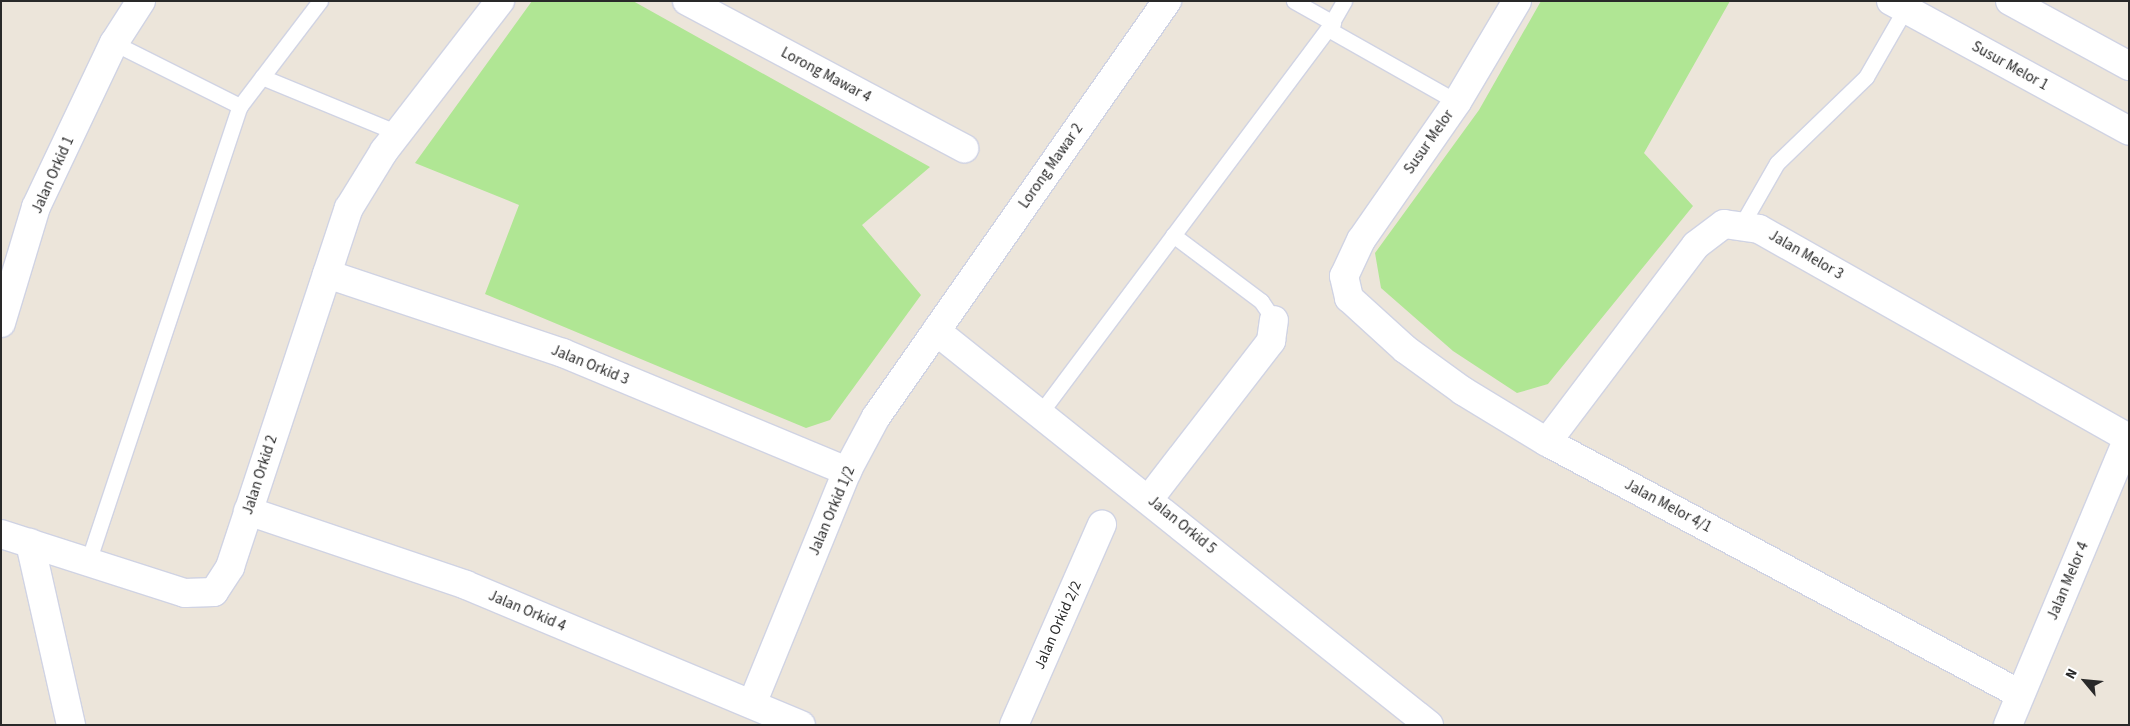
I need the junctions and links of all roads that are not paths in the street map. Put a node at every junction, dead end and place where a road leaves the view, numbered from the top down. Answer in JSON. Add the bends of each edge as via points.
{"nodes":[{"id":1,"x":141,"y":1,"type":"edge"},
{"id":2,"x":320,"y":1,"type":"edge"},
{"id":3,"x":500,"y":1,"type":"edge"},
{"id":4,"x":687,"y":1,"type":"edge"},
{"id":5,"x":1167,"y":1,"type":"edge"},
{"id":6,"x":1294,"y":1,"type":"edge"},
{"id":7,"x":1344,"y":1,"type":"edge"},
{"id":8,"x":1517,"y":1,"type":"edge"},
{"id":9,"x":2010,"y":1,"type":"edge"},
{"id":10,"x":1902,"y":4,"type":"edge"},
{"id":11,"x":1330,"y":26,"type":"junction"},
{"id":12,"x":117,"y":37,"type":"junction"},
{"id":13,"x":2129,"y":66,"type":"edge"},
{"id":14,"x":262,"y":77,"type":"junction"},
{"id":15,"x":1457,"y":102,"type":"junction"},
{"id":16,"x":240,"y":106,"type":"junction"},
{"id":17,"x":2129,"y":131,"type":"edge"},
{"id":18,"x":391,"y":142,"type":"junction"},
{"id":19,"x":964,"y":148,"type":"dead end"},
{"id":20,"x":1742,"y":224,"type":"junction"},
{"id":21,"x":1173,"y":234,"type":"junction"},
{"id":22,"x":327,"y":274,"type":"junction"},
{"id":23,"x":1343,"y":283,"type":"joint"},
{"id":24,"x":1274,"y":320,"type":"joint"},
{"id":25,"x":1,"y":323,"type":"edge"},
{"id":26,"x":936,"y":331,"type":"junction"},
{"id":27,"x":1041,"y":412,"type":"junction"},
{"id":28,"x":2129,"y":438,"type":"edge"},
{"id":29,"x":1547,"y":442,"type":"junction"},
{"id":30,"x":847,"y":471,"type":"junction"},
{"id":31,"x":1149,"y":499,"type":"junction"},
{"id":32,"x":248,"y":511,"type":"junction"},
{"id":33,"x":1102,"y":526,"type":"dead end"},
{"id":34,"x":1,"y":534,"type":"edge"},
{"id":35,"x":30,"y":544,"type":"junction"},
{"id":36,"x":88,"y":562,"type":"junction"},
{"id":37,"x":2020,"y":694,"type":"junction"},
{"id":38,"x":752,"y":704,"type":"junction"},
{"id":39,"x":1426,"y":724,"type":"edge"},
{"id":40,"x":71,"y":725,"type":"edge"},
{"id":41,"x":801,"y":725,"type":"edge"},
{"id":42,"x":1014,"y":725,"type":"edge"},
{"id":43,"x":2008,"y":725,"type":"edge"}],
"edges":[{"from":1,"to":12,"type":"street","name":"Jalan Orkid 1"},
{"from":2,"to":14,"type":"lane"},
{"from":3,"to":18,"type":"street","name":"Jalan Orkid 2"},
{"from":4,"to":19,"type":"street","name":"Lorong Mawar 4"},
{"from":5,"to":26,"type":"street","name":"Lorong Mawar 2"},
{"from":6,"to":11,"type":"lane"},
{"from":7,"to":11,"type":"lane"},
{"from":8,"to":15,"type":"street","name":"Susur Melor"},
{"from":9,"to":13,"type":"street"},
{"from":10,"to":17,"type":"street","name":"Susur Melor 1"},
{"from":10,"to":20,"type":"lane","via":[[1866,77],[1777,163]]},
{"from":11,"to":15,"type":"lane"},
{"from":11,"to":21,"type":"lane"},
{"from":12,"to":16,"type":"lane"},
{"from":12,"to":25,"type":"street","name":"Jalan Orkid 1","via":[[36,208]]},
{"from":14,"to":16,"type":"lane"},
{"from":14,"to":18,"type":"lane"},
{"from":15,"to":23,"type":"street","name":"Susur Melor","via":[[1361,240]]},
{"from":16,"to":36,"type":"lane"},
{"from":18,"to":22,"type":"street","name":"Jalan Orkid 2","via":[[349,208]]},
{"from":20,"to":28,"type":"street","name":"Jalan Melor 3","via":[[1759,229]]},
{"from":20,"to":29,"type":"street","via":[[1724,224],[1696,245]]},
{"from":21,"to":24,"type":"lane","via":[[1261,302]]},
{"from":21,"to":27,"type":"lane"},
{"from":22,"to":30,"type":"street","name":"Jalan Orkid 3","via":[[563,353]]},
{"from":22,"to":32,"type":"street","name":"Jalan Orkid 2"},
{"from":23,"to":29,"type":"street","name":"Jalan Melor 4/1","via":[[1349,298],[1406,349]]},
{"from":24,"to":31,"type":"street","via":[[1271,341]]},
{"from":26,"to":27,"type":"street","name":"Jalan Orkid 5"},
{"from":26,"to":30,"type":"street","name":"Jalan Orkid 1/2","via":[[876,417]]},
{"from":27,"to":31,"type":"street","name":"Jalan Orkid 5"},
{"from":28,"to":37,"type":"street","name":"Jalan Melor 4"},
{"from":29,"to":37,"type":"street","name":"Jalan Melor 4/1"},
{"from":30,"to":38,"type":"street","name":"Jalan Orkid 1/2"},
{"from":31,"to":39,"type":"street","name":"Jalan Orkid 5"},
{"from":32,"to":36,"type":"street","name":"Jalan Orkid 2","via":[[230,566],[214,592],[186,593]]},
{"from":32,"to":38,"type":"street","name":"Jalan Orkid 4","via":[[466,585]]},
{"from":33,"to":42,"type":"street","name":"Jalan Orkid 2/2"},
{"from":34,"to":35,"type":"street","name":"Jalan Orkid 2"},
{"from":35,"to":36,"type":"street","name":"Jalan Orkid 2"},
{"from":35,"to":40,"type":"street"},
{"from":37,"to":43,"type":"street","name":"Jalan Melor 4"},
{"from":38,"to":41,"type":"street","name":"Jalan Orkid 4"}]}
